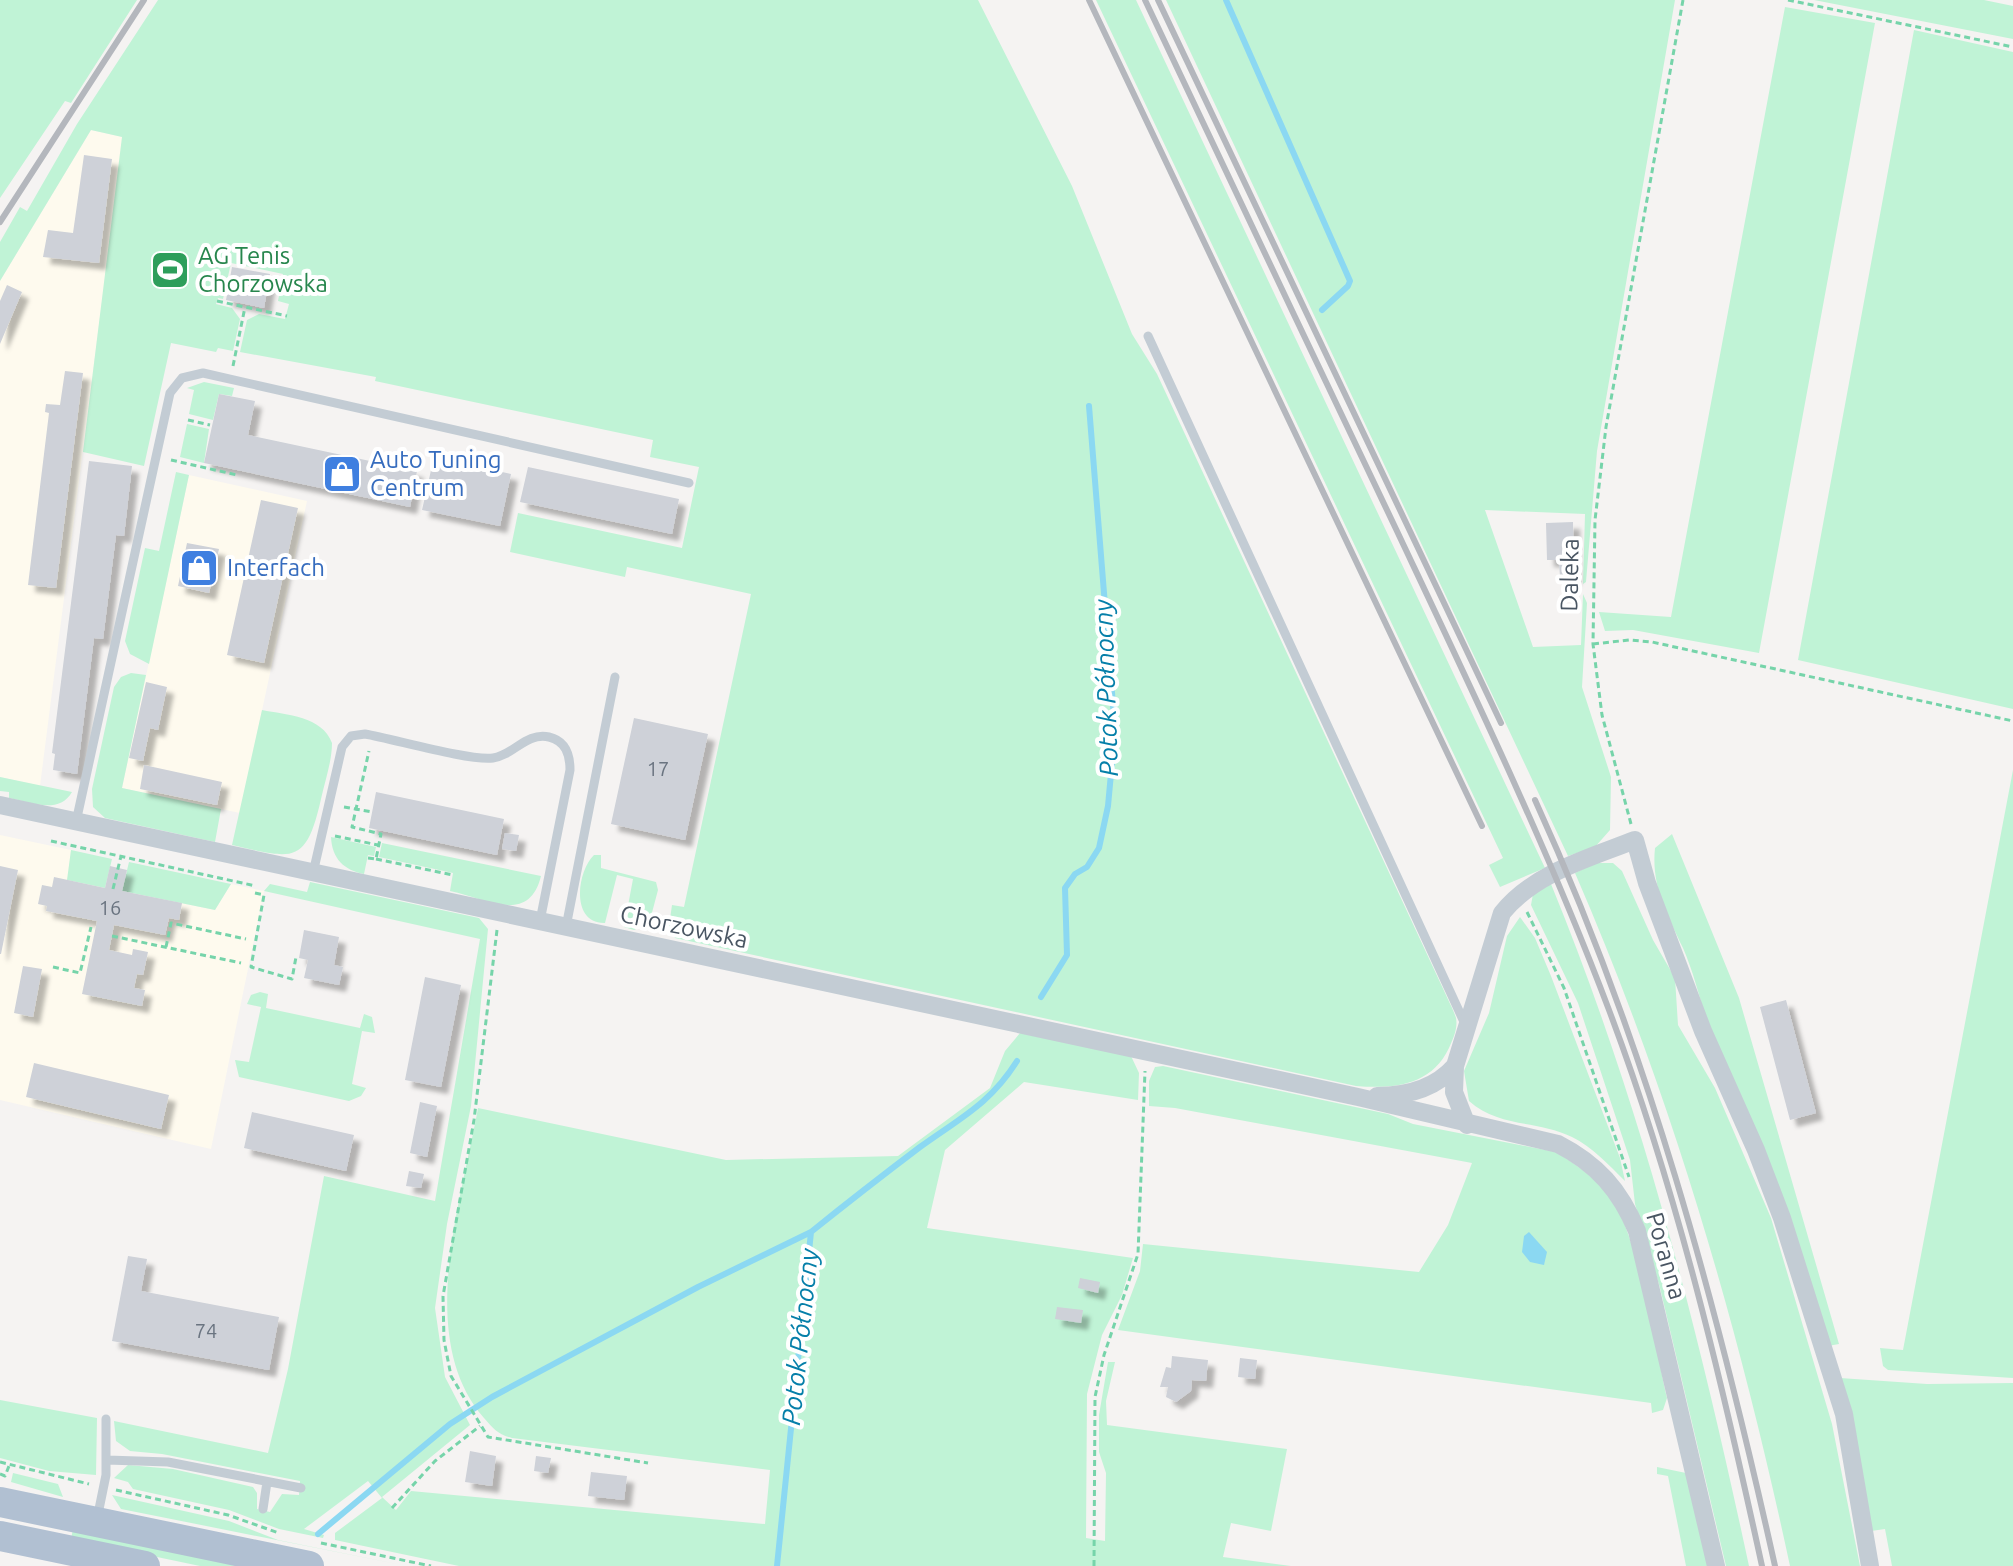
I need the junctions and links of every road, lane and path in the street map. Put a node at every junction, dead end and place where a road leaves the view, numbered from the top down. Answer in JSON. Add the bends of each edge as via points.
{"nodes":[{"id":1,"x":1683,"y":0,"type":"edge"},
{"id":2,"x":1788,"y":0,"type":"edge"},
{"id":3,"x":2013,"y":47,"type":"edge"},
{"id":4,"x":217,"y":301,"type":"dead end"},
{"id":5,"x":245,"y":307,"type":"junction"},
{"id":6,"x":287,"y":316,"type":"dead end"},
{"id":7,"x":1148,"y":336,"type":"dead end"},
{"id":8,"x":231,"y":379,"type":"junction"},
{"id":9,"x":188,"y":420,"type":"dead end"},
{"id":10,"x":210,"y":425,"type":"dead end"},
{"id":11,"x":156,"y":456,"type":"junction"},
{"id":12,"x":237,"y":475,"type":"dead end"},
{"id":13,"x":689,"y":483,"type":"dead end"},
{"id":14,"x":1593,"y":644,"type":"junction"},
{"id":15,"x":615,"y":677,"type":"dead end"},
{"id":16,"x":2013,"y":721,"type":"edge"},
{"id":17,"x":373,"y":735,"type":"junction"},
{"id":18,"x":329,"y":804,"type":"junction"},
{"id":19,"x":0,"y":805,"type":"edge"},
{"id":20,"x":356,"y":809,"type":"junction"},
{"id":21,"x":372,"y":812,"type":"dead end"},
{"id":22,"x":76,"y":822,"type":"junction"},
{"id":23,"x":322,"y":833,"type":"junction"},
{"id":24,"x":1635,"y":840,"type":"junction"},
{"id":25,"x":51,"y":841,"type":"dead end"},
{"id":26,"x":378,"y":845,"type":"junction"},
{"id":27,"x":121,"y":856,"type":"junction"},
{"id":28,"x":368,"y":858,"type":"dead end"},
{"id":29,"x":376,"y":859,"type":"junction"},
{"id":30,"x":313,"y":873,"type":"junction"},
{"id":31,"x":453,"y":875,"type":"dead end"},
{"id":32,"x":256,"y":886,"type":"dead end"},
{"id":33,"x":113,"y":889,"type":"dead end"},
{"id":34,"x":255,"y":893,"type":"dead end"},
{"id":35,"x":1518,"y":895,"type":"junction"},
{"id":36,"x":500,"y":912,"type":"junction"},
{"id":37,"x":540,"y":921,"type":"junction"},
{"id":38,"x":91,"y":927,"type":"dead end"},
{"id":39,"x":566,"y":927,"type":"junction"},
{"id":40,"x":112,"y":936,"type":"dead end"},
{"id":41,"x":246,"y":939,"type":"dead end"},
{"id":42,"x":166,"y":947,"type":"junction"},
{"id":43,"x":296,"y":957,"type":"dead end"},
{"id":44,"x":241,"y":963,"type":"dead end"},
{"id":45,"x":53,"y":967,"type":"dead end"},
{"id":46,"x":1468,"y":1030,"type":"junction"},
{"id":47,"x":1145,"y":1051,"type":"junction"},
{"id":48,"x":1455,"y":1066,"type":"junction"},
{"id":49,"x":1358,"y":1097,"type":"junction"},
{"id":50,"x":1467,"y":1125,"type":"junction"},
{"id":51,"x":1628,"y":1209,"type":"junction"},
{"id":52,"x":106,"y":1419,"type":"dead end"},
{"id":53,"x":480,"y":1426,"type":"junction"},
{"id":54,"x":107,"y":1460,"type":"junction"},
{"id":55,"x":0,"y":1462,"type":"edge"},
{"id":56,"x":648,"y":1463,"type":"dead end"},
{"id":57,"x":9,"y":1466,"type":"junction"},
{"id":58,"x":0,"y":1474,"type":"edge"},
{"id":59,"x":267,"y":1482,"type":"junction"},
{"id":60,"x":103,"y":1487,"type":"junction"},
{"id":61,"x":301,"y":1488,"type":"dead end"},
{"id":62,"x":7,"y":1498,"type":"edge"},
{"id":63,"x":392,"y":1508,"type":"dead end"},
{"id":64,"x":263,"y":1509,"type":"dead end"},
{"id":65,"x":97,"y":1522,"type":"junction"},
{"id":66,"x":0,"y":1536,"type":"edge"},
{"id":67,"x":288,"y":1536,"type":"dead end"},
{"id":68,"x":314,"y":1554,"type":"edge"},
{"id":69,"x":118,"y":1563,"type":"edge"},
{"id":70,"x":431,"y":1566,"type":"edge"},
{"id":71,"x":1094,"y":1566,"type":"edge"},
{"id":72,"x":1716,"y":1566,"type":"edge"},
{"id":73,"x":1870,"y":1566,"type":"edge"}],
"edges":[{"from":1,"to":14,"type":"path","name":"Daleka","via":[[1600,469]]},
{"from":2,"to":3,"type":"path"},
{"from":4,"to":5,"type":"path"},
{"from":5,"to":6,"type":"path"},
{"from":5,"to":8,"type":"path"},
{"from":7,"to":46,"type":"lane"},
{"from":8,"to":11,"type":"lane","via":[[203,373],[175,383]]},
{"from":8,"to":13,"type":"lane"},
{"from":9,"to":10,"type":"path"},
{"from":11,"to":12,"type":"path"},
{"from":11,"to":22,"type":"lane"},
{"from":14,"to":16,"type":"path","via":[[1652,642]]},
{"from":14,"to":24,"type":"path","name":"Daleka","via":[[1602,715]]},
{"from":15,"to":39,"type":"lane"},
{"from":17,"to":18,"type":"lane","via":[[346,741]]},
{"from":17,"to":20,"type":"path"},
{"from":17,"to":37,"type":"lane","via":[[485,758],[530,738],[559,740],[566,748],[570,778]]},
{"from":18,"to":20,"type":"path"},
{"from":18,"to":23,"type":"lane"},
{"from":19,"to":22,"type":"street","name":"Chorzowska"},
{"from":20,"to":21,"type":"path"},
{"from":20,"to":26,"type":"path","via":[[352,827],[381,834]]},
{"from":22,"to":30,"type":"street","name":"Chorzowska"},
{"from":23,"to":26,"type":"path"},
{"from":23,"to":30,"type":"lane"},
{"from":24,"to":35,"type":"street","via":[[1565,868]]},
{"from":24,"to":73,"type":"street","via":[[1703,1031],[1782,1218],[1844,1414]]},
{"from":25,"to":27,"type":"path"},
{"from":26,"to":29,"type":"path"},
{"from":27,"to":32,"type":"path"},
{"from":27,"to":33,"type":"path"},
{"from":28,"to":29,"type":"path"},
{"from":29,"to":31,"type":"path"},
{"from":30,"to":36,"type":"street","name":"Chorzowska"},
{"from":34,"to":43,"type":"path","via":[[264,895],[251,967],[292,979]]},
{"from":35,"to":46,"type":"street","via":[[1502,913]]},
{"from":35,"to":51,"type":"path","via":[[1560,978],[1628,1166]]},
{"from":36,"to":37,"type":"street","name":"Chorzowska"},
{"from":36,"to":53,"type":"path","via":[[474,1120],[443,1296],[451,1376]]},
{"from":37,"to":39,"type":"street","name":"Chorzowska"},
{"from":38,"to":45,"type":"path","via":[[80,973]]},
{"from":39,"to":47,"type":"street","name":"Chorzowska"},
{"from":40,"to":42,"type":"path"},
{"from":41,"to":42,"type":"path","via":[[171,923]]},
{"from":42,"to":44,"type":"path"},
{"from":46,"to":48,"type":"street"},
{"from":47,"to":49,"type":"street","name":"Chorzowska"},
{"from":47,"to":71,"type":"path","via":[[1138,1254],[1095,1397]]},
{"from":48,"to":49,"type":"street","via":[[1421,1089],[1398,1096]]},
{"from":48,"to":50,"type":"street","via":[[1454,1092]]},
{"from":49,"to":50,"type":"street","name":"Poranna"},
{"from":50,"to":51,"type":"street","name":"Poranna","via":[[1531,1136],[1583,1156]]},
{"from":51,"to":72,"type":"street","name":"Poranna","via":[[1643,1250]]},
{"from":52,"to":54,"type":"lane"},
{"from":53,"to":56,"type":"path","via":[[488,1437],[514,1444]]},
{"from":53,"to":63,"type":"path","via":[[435,1461]]},
{"from":54,"to":59,"type":"lane","via":[[168,1462]]},
{"from":54,"to":60,"type":"lane"},
{"from":55,"to":57,"type":"path"},
{"from":57,"to":58,"type":"path","via":[[5,1476]]},
{"from":57,"to":60,"type":"path"},
{"from":59,"to":61,"type":"lane"},
{"from":59,"to":64,"type":"lane"},
{"from":60,"to":65,"type":"lane"},
{"from":60,"to":67,"type":"path","via":[[228,1515]]},
{"from":62,"to":65,"type":"main road"},
{"from":65,"to":68,"type":"main road"},
{"from":66,"to":69,"type":"main road"},
{"from":68,"to":70,"type":"path"}]}
